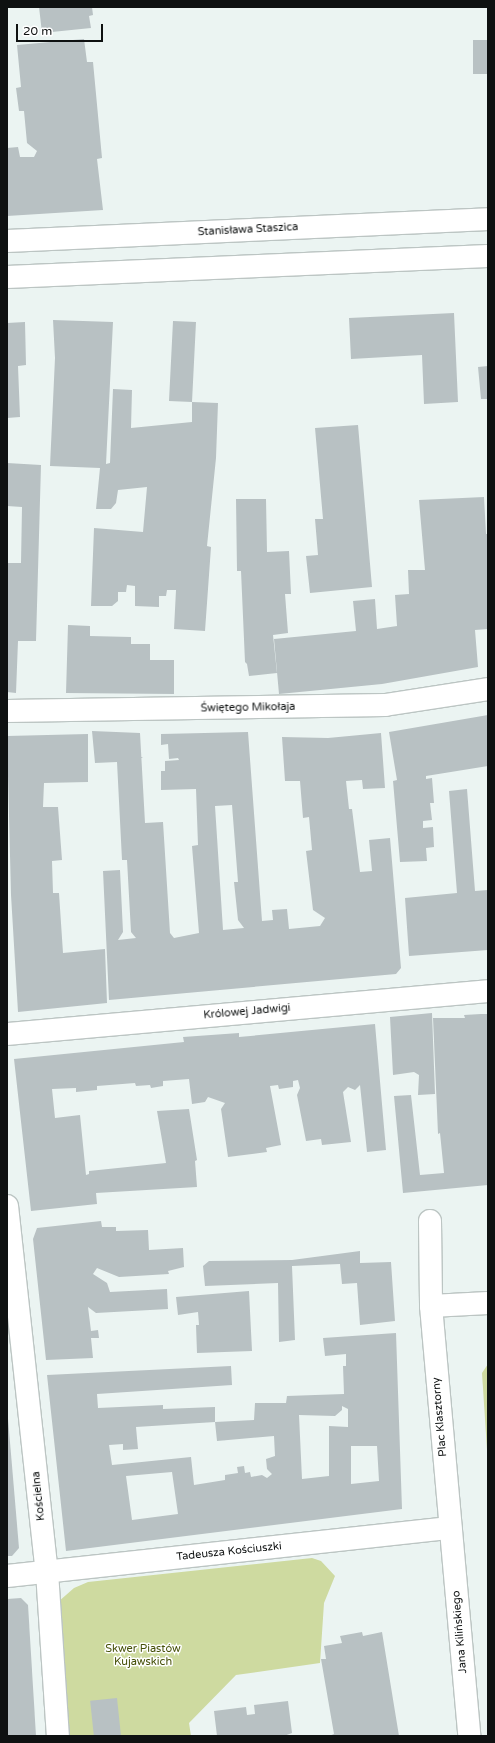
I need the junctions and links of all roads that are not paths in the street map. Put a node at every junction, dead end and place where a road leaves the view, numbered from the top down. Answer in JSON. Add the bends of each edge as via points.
{"nodes":[{"id":1,"x":488,"y":219,"type":"edge"},
{"id":2,"x":7,"y":241,"type":"edge"},
{"id":3,"x":488,"y":256,"type":"edge"},
{"id":4,"x":7,"y":278,"type":"edge"},
{"id":5,"x":488,"y":689,"type":"edge"},
{"id":6,"x":7,"y":711,"type":"edge"},
{"id":7,"x":488,"y":991,"type":"edge"},
{"id":8,"x":7,"y":1034,"type":"edge"},
{"id":9,"x":7,"y":1206,"type":"edge"},
{"id":10,"x":430,"y":1221,"type":"dead end"},
{"id":11,"x":10,"y":1256,"type":"edge"},
{"id":12,"x":488,"y":1302,"type":"edge"},
{"id":13,"x":431,"y":1306,"type":"junction"},
{"id":14,"x":450,"y":1528,"type":"junction"},
{"id":15,"x":47,"y":1572,"type":"junction"},
{"id":16,"x":7,"y":1576,"type":"edge"},
{"id":17,"x":58,"y":1736,"type":"edge"},
{"id":18,"x":470,"y":1736,"type":"edge"}],
"edges":[{"from":1,"to":2,"type":"street","name":"Stanisława Staszica"},
{"from":3,"to":4,"type":"street"},
{"from":5,"to":6,"type":"street","name":"Świętego Mikołaja","via":[[385,705]]},
{"from":7,"to":8,"type":"street","name":"Królowej Jadwigi"},
{"from":9,"to":11,"type":"street","name":"Kościelna"},
{"from":10,"to":13,"type":"street","name":"Plac Klasztorny"},
{"from":11,"to":15,"type":"street","name":"Kościelna"},
{"from":12,"to":13,"type":"street"},
{"from":13,"to":14,"type":"street","name":"Plac Klasztorny"},
{"from":14,"to":15,"type":"street","name":"Tadeusza Kościuszki"},
{"from":14,"to":18,"type":"street","name":"Jana Kilińskiego"},
{"from":15,"to":16,"type":"street","name":"Tadeusza Kościuszki"},
{"from":15,"to":17,"type":"street","name":"Kościelna"}]}
